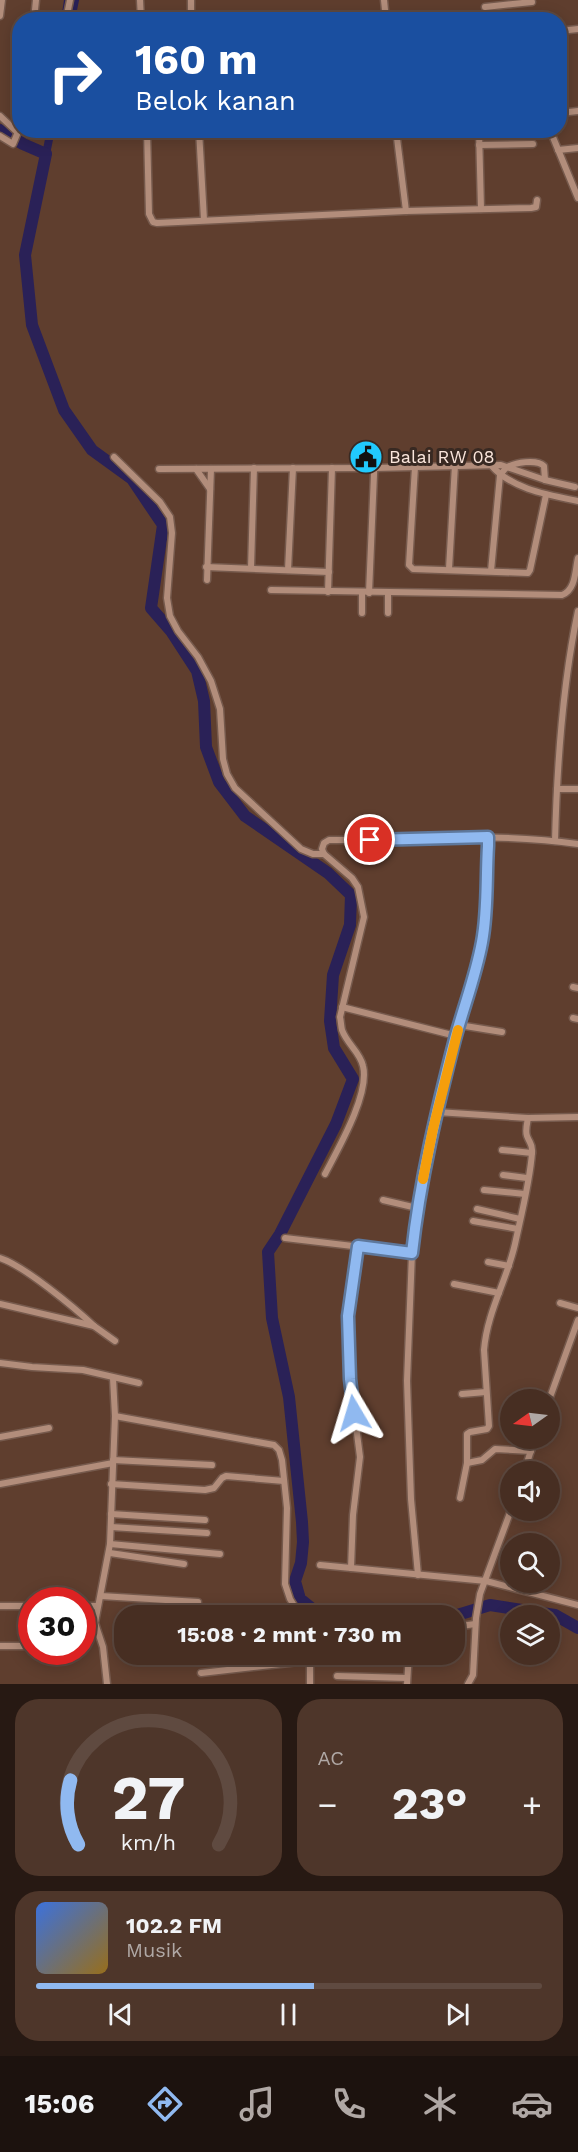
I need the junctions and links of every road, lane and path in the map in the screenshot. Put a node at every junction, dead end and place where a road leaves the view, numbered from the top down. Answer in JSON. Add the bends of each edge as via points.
{"nodes":[{"id":1,"x":2,"y":0,"type":"edge"},
{"id":2,"x":532,"y":1,"type":"edge"},
{"id":3,"x":485,"y":8,"type":"dead end"},
{"id":4,"x":0,"y":16,"type":"edge"},
{"id":5,"x":0,"y":116,"type":"edge"},
{"id":6,"x":12,"y":129,"type":"edge"},
{"id":7,"x":147,"y":138,"type":"edge"},
{"id":8,"x":199,"y":138,"type":"edge"},
{"id":9,"x":397,"y":138,"type":"edge"},
{"id":10,"x":479,"y":138,"type":"edge"},
{"id":11,"x":553,"y":138,"type":"edge"},
{"id":12,"x":533,"y":144,"type":"dead end"},
{"id":13,"x":479,"y":145,"type":"junction"},
{"id":14,"x":578,"y":148,"type":"edge"},
{"id":15,"x":558,"y":150,"type":"junction"},
{"id":16,"x":578,"y":198,"type":"edge"},
{"id":17,"x":537,"y":200,"type":"dead end"},
{"id":18,"x":481,"y":209,"type":"junction"},
{"id":19,"x":406,"y":211,"type":"junction"},
{"id":20,"x":204,"y":220,"type":"junction"},
{"id":21,"x":375,"y":451,"type":"dead end"},
{"id":22,"x":114,"y":457,"type":"dead end"},
{"id":23,"x":455,"y":465,"type":"junction"},
{"id":24,"x":491,"y":465,"type":"junction"},
{"id":25,"x":415,"y":467,"type":"junction"},
{"id":26,"x":254,"y":468,"type":"junction"},
{"id":27,"x":293,"y":468,"type":"junction"},
{"id":28,"x":332,"y":468,"type":"junction"},
{"id":29,"x":374,"y":468,"type":"junction"},
{"id":30,"x":507,"y":468,"type":"junction"},
{"id":31,"x":159,"y":469,"type":"dead end"},
{"id":32,"x":196,"y":469,"type":"junction"},
{"id":33,"x":211,"y":469,"type":"junction"},
{"id":34,"x":500,"y":476,"type":"junction"},
{"id":35,"x":545,"y":480,"type":"junction"},
{"id":36,"x":576,"y":485,"type":"edge"},
{"id":37,"x":210,"y":490,"type":"junction"},
{"id":38,"x":546,"y":495,"type":"junction"},
{"id":39,"x":578,"y":501,"type":"edge"},
{"id":40,"x":578,"y":558,"type":"edge"},
{"id":41,"x":206,"y":567,"type":"junction"},
{"id":42,"x":251,"y":568,"type":"junction"},
{"id":43,"x":449,"y":569,"type":"junction"},
{"id":44,"x":288,"y":570,"type":"junction"},
{"id":45,"x":491,"y":571,"type":"junction"},
{"id":46,"x":329,"y":572,"type":"junction"},
{"id":47,"x":207,"y":580,"type":"dead end"},
{"id":48,"x":271,"y":590,"type":"dead end"},
{"id":49,"x":328,"y":592,"type":"junction"},
{"id":50,"x":365,"y":593,"type":"junction"},
{"id":51,"x":388,"y":594,"type":"junction"},
{"id":52,"x":362,"y":613,"type":"dead end"},
{"id":53,"x":388,"y":614,"type":"dead end"},
{"id":54,"x":578,"y":615,"type":"edge"},
{"id":55,"x":569,"y":660,"type":"junction"},
{"id":56,"x":578,"y":661,"type":"edge"},
{"id":57,"x":556,"y":789,"type":"junction"},
{"id":58,"x":578,"y":789,"type":"edge"},
{"id":59,"x":555,"y":841,"type":"junction"},
{"id":60,"x":488,"y":842,"type":"junction"},
{"id":61,"x":578,"y":844,"type":"edge"},
{"id":62,"x":324,"y":854,"type":"junction"},
{"id":63,"x":342,"y":1007,"type":"junction"},
{"id":64,"x":459,"y":1025,"type":"junction"},
{"id":65,"x":502,"y":1032,"type":"dead end"},
{"id":66,"x":456,"y":1036,"type":"junction"},
{"id":67,"x":437,"y":1112,"type":"junction"},
{"id":68,"x":578,"y":1117,"type":"edge"},
{"id":69,"x":528,"y":1118,"type":"junction"},
{"id":70,"x":502,"y":1150,"type":"dead end"},
{"id":71,"x":532,"y":1153,"type":"junction"},
{"id":72,"x":325,"y":1174,"type":"dead end"},
{"id":73,"x":503,"y":1176,"type":"dead end"},
{"id":74,"x":528,"y":1178,"type":"junction"},
{"id":75,"x":484,"y":1190,"type":"dead end"},
{"id":76,"x":525,"y":1194,"type":"junction"},
{"id":77,"x":383,"y":1200,"type":"dead end"},
{"id":78,"x":417,"y":1208,"type":"junction"},
{"id":79,"x":477,"y":1209,"type":"dead end"},
{"id":80,"x":520,"y":1219,"type":"junction"},
{"id":81,"x":472,"y":1221,"type":"dead end"},
{"id":82,"x":518,"y":1229,"type":"junction"},
{"id":83,"x":285,"y":1238,"type":"dead end"},
{"id":84,"x":358,"y":1246,"type":"junction"},
{"id":85,"x":412,"y":1253,"type":"junction"},
{"id":86,"x":0,"y":1258,"type":"edge"},
{"id":87,"x":488,"y":1262,"type":"dead end"},
{"id":88,"x":509,"y":1266,"type":"junction"},
{"id":89,"x":454,"y":1284,"type":"dead end"},
{"id":90,"x":499,"y":1293,"type":"junction"},
{"id":91,"x":560,"y":1303,"type":"dead end"},
{"id":92,"x":0,"y":1304,"type":"edge"},
{"id":93,"x":578,"y":1308,"type":"edge"},
{"id":94,"x":578,"y":1320,"type":"edge"},
{"id":95,"x":94,"y":1326,"type":"junction"},
{"id":96,"x":115,"y":1341,"type":"dead end"},
{"id":97,"x":0,"y":1363,"type":"edge"},
{"id":98,"x":113,"y":1378,"type":"junction"},
{"id":99,"x":140,"y":1383,"type":"dead end"},
{"id":100,"x":553,"y":1389,"type":"edge"},
{"id":101,"x":486,"y":1392,"type":"junction"},
{"id":102,"x":462,"y":1394,"type":"dead end"},
{"id":103,"x":115,"y":1416,"type":"junction"},
{"id":104,"x":49,"y":1428,"type":"dead end"},
{"id":105,"x":0,"y":1437,"type":"edge"},
{"id":106,"x":531,"y":1451,"type":"joint"},
{"id":107,"x":113,"y":1461,"type":"junction"},
{"id":108,"x":528,"y":1461,"type":"edge"},
{"id":109,"x":467,"y":1463,"type":"junction"},
{"id":110,"x":212,"y":1465,"type":"dead end"},
{"id":111,"x":284,"y":1481,"type":"junction"},
{"id":112,"x":0,"y":1484,"type":"edge"},
{"id":113,"x":111,"y":1484,"type":"junction"},
{"id":114,"x":460,"y":1498,"type":"dead end"},
{"id":115,"x":111,"y":1514,"type":"junction"},
{"id":116,"x":205,"y":1520,"type":"dead end"},
{"id":117,"x":507,"y":1521,"type":"edge"},
{"id":118,"x":111,"y":1527,"type":"junction"},
{"id":119,"x":207,"y":1533,"type":"dead end"},
{"id":120,"x":110,"y":1544,"type":"junction"},
{"id":121,"x":110,"y":1553,"type":"junction"},
{"id":122,"x":220,"y":1554,"type":"dead end"},
{"id":123,"x":184,"y":1564,"type":"dead end"},
{"id":124,"x":320,"y":1565,"type":"dead end"},
{"id":125,"x":351,"y":1568,"type":"junction"},
{"id":126,"x":418,"y":1575,"type":"junction"},
{"id":127,"x":486,"y":1581,"type":"junction"},
{"id":128,"x":101,"y":1596,"type":"junction"},
{"id":129,"x":198,"y":1602,"type":"dead end"},
{"id":130,"x":294,"y":1605,"type":"edge"},
{"id":131,"x":578,"y":1605,"type":"edge"},
{"id":132,"x":0,"y":1606,"type":"edge"},
{"id":133,"x":18,"y":1606,"type":"edge"},
{"id":134,"x":97,"y":1606,"type":"joint"},
{"id":135,"x":475,"y":1621,"type":"junction"},
{"id":136,"x":465,"y":1624,"type":"edge"},
{"id":137,"x":0,"y":1646,"type":"edge"},
{"id":138,"x":18,"y":1646,"type":"edge"},
{"id":139,"x":408,"y":1665,"type":"edge"},
{"id":140,"x":201,"y":1673,"type":"dead end"},
{"id":141,"x":337,"y":1676,"type":"dead end"},
{"id":142,"x":407,"y":1681,"type":"edge"},
{"id":143,"x":107,"y":1684,"type":"edge"},
{"id":144,"x":310,"y":1684,"type":"edge"},
{"id":145,"x":468,"y":1684,"type":"edge"}],
"edges":[{"from":1,"to":4,"type":"street"},
{"from":2,"to":3,"type":"street"},
{"from":5,"to":6,"type":"street"},
{"from":7,"to":20,"type":"street","via":[[150,218],[157,223]]},
{"from":8,"to":20,"type":"street"},
{"from":9,"to":19,"type":"street"},
{"from":10,"to":13,"type":"street"},
{"from":11,"to":15,"type":"street"},
{"from":12,"to":13,"type":"street"},
{"from":13,"to":18,"type":"street"},
{"from":14,"to":15,"type":"street"},
{"from":15,"to":16,"type":"street"},
{"from":17,"to":18,"type":"street","via":[[536,207],[531,208]]},
{"from":18,"to":19,"type":"street"},
{"from":19,"to":20,"type":"street"},
{"from":21,"to":29,"type":"street"},
{"from":22,"to":62,"type":"street","via":[[155,496],[170,517],[170,616],[211,681],[220,709],[227,774],[235,788],[301,849]]},
{"from":23,"to":24,"type":"street"},
{"from":23,"to":25,"type":"street"},
{"from":23,"to":43,"type":"street"},
{"from":24,"to":30,"type":"street"},
{"from":24,"to":34,"type":"street"},
{"from":25,"to":29,"type":"street"},
{"from":25,"to":43,"type":"street","via":[[410,567]]},
{"from":26,"to":27,"type":"street"},
{"from":26,"to":33,"type":"street"},
{"from":26,"to":42,"type":"street"},
{"from":27,"to":28,"type":"street"},
{"from":27,"to":44,"type":"street"},
{"from":28,"to":29,"type":"street"},
{"from":28,"to":46,"type":"street"},
{"from":29,"to":50,"type":"street"},
{"from":30,"to":34,"type":"street"},
{"from":30,"to":35,"type":"street"},
{"from":30,"to":35,"type":"street","via":[[520,463],[542,463]]},
{"from":31,"to":32,"type":"street"},
{"from":32,"to":33,"type":"street"},
{"from":32,"to":37,"type":"street"},
{"from":33,"to":37,"type":"street"},
{"from":34,"to":38,"type":"street"},
{"from":34,"to":45,"type":"street"},
{"from":35,"to":36,"type":"street"},
{"from":36,"to":39,"type":"street","via":[[574,494]]},
{"from":37,"to":41,"type":"street"},
{"from":38,"to":39,"type":"street"},
{"from":38,"to":45,"type":"street","via":[[530,570],[524,574]]},
{"from":40,"to":51,"type":"street","via":[[572,588],[562,595]]},
{"from":41,"to":42,"type":"street"},
{"from":41,"to":47,"type":"street"},
{"from":42,"to":44,"type":"street"},
{"from":43,"to":45,"type":"street"},
{"from":44,"to":46,"type":"street"},
{"from":46,"to":49,"type":"street"},
{"from":48,"to":49,"type":"street"},
{"from":49,"to":50,"type":"street"},
{"from":50,"to":51,"type":"street"},
{"from":50,"to":52,"type":"street"},
{"from":51,"to":53,"type":"street"},
{"from":54,"to":55,"type":"street"},
{"from":55,"to":56,"type":"street"},
{"from":55,"to":57,"type":"street"},
{"from":57,"to":58,"type":"street"},
{"from":57,"to":59,"type":"street"},
{"from":59,"to":60,"type":"street"},
{"from":59,"to":61,"type":"street"},
{"from":60,"to":62,"type":"street","via":[[329,840],[323,844]]},
{"from":60,"to":64,"type":"street","via":[[483,939]]},
{"from":62,"to":63,"type":"street","via":[[358,887],[364,917]]},
{"from":63,"to":66,"type":"street"},
{"from":63,"to":72,"type":"street","via":[[343,1031],[364,1069],[358,1104]]},
{"from":64,"to":65,"type":"street"},
{"from":64,"to":66,"type":"street"},
{"from":66,"to":67,"type":"street"},
{"from":67,"to":69,"type":"street"},
{"from":67,"to":78,"type":"street"},
{"from":68,"to":69,"type":"street"},
{"from":69,"to":71,"type":"street","via":[[526,1135]]},
{"from":70,"to":71,"type":"street"},
{"from":71,"to":74,"type":"street"},
{"from":73,"to":74,"type":"street"},
{"from":74,"to":76,"type":"street"},
{"from":75,"to":76,"type":"street"},
{"from":76,"to":80,"type":"street"},
{"from":77,"to":78,"type":"street"},
{"from":78,"to":85,"type":"street"},
{"from":79,"to":80,"type":"street"},
{"from":80,"to":82,"type":"street"},
{"from":81,"to":82,"type":"street"},
{"from":82,"to":88,"type":"street"},
{"from":83,"to":84,"type":"street"},
{"from":84,"to":85,"type":"street"},
{"from":84,"to":125,"type":"street","via":[[348,1316],[350,1379],[360,1457]]},
{"from":85,"to":126,"type":"street","via":[[407,1381]]},
{"from":86,"to":95,"type":"street","via":[[18,1266]]},
{"from":87,"to":88,"type":"street"},
{"from":88,"to":90,"type":"street"},
{"from":89,"to":90,"type":"street"},
{"from":90,"to":101,"type":"street","via":[[485,1338]]},
{"from":91,"to":93,"type":"street"},
{"from":92,"to":95,"type":"street"},
{"from":94,"to":100,"type":"street"},
{"from":95,"to":96,"type":"street"},
{"from":97,"to":98,"type":"street","via":[[83,1370]]},
{"from":98,"to":99,"type":"street"},
{"from":98,"to":103,"type":"street"},
{"from":101,"to":102,"type":"street"},
{"from":101,"to":109,"type":"street","via":[[489,1428],[468,1433]]},
{"from":103,"to":107,"type":"street"},
{"from":103,"to":111,"type":"street","via":[[274,1445],[282,1460]]},
{"from":104,"to":105,"type":"street"},
{"from":106,"to":108,"type":"street"},
{"from":106,"to":109,"type":"street","via":[[495,1449],[482,1460]]},
{"from":107,"to":110,"type":"street"},
{"from":107,"to":112,"type":"street"},
{"from":107,"to":113,"type":"street"},
{"from":109,"to":114,"type":"street"},
{"from":111,"to":113,"type":"street","via":[[226,1476],[214,1488],[205,1490]]},
{"from":111,"to":130,"type":"street","via":[[285,1584]]},
{"from":113,"to":115,"type":"street"},
{"from":115,"to":116,"type":"street"},
{"from":115,"to":118,"type":"street"},
{"from":117,"to":127,"type":"street"},
{"from":118,"to":119,"type":"street"},
{"from":118,"to":120,"type":"street"},
{"from":120,"to":121,"type":"street"},
{"from":120,"to":122,"type":"street"},
{"from":121,"to":123,"type":"street"},
{"from":121,"to":128,"type":"street"},
{"from":124,"to":125,"type":"street"},
{"from":125,"to":126,"type":"street"},
{"from":126,"to":127,"type":"street"},
{"from":127,"to":131,"type":"street"},
{"from":127,"to":135,"type":"street"},
{"from":128,"to":129,"type":"street"},
{"from":128,"to":134,"type":"street"},
{"from":132,"to":133,"type":"street"},
{"from":134,"to":143,"type":"street","via":[[95,1623]]},
{"from":135,"to":136,"type":"street"},
{"from":135,"to":145,"type":"street","via":[[475,1658]]},
{"from":137,"to":138,"type":"street"},
{"from":139,"to":142,"type":"street"},
{"from":140,"to":144,"type":"street","via":[[307,1661]]},
{"from":141,"to":142,"type":"street"}]}
